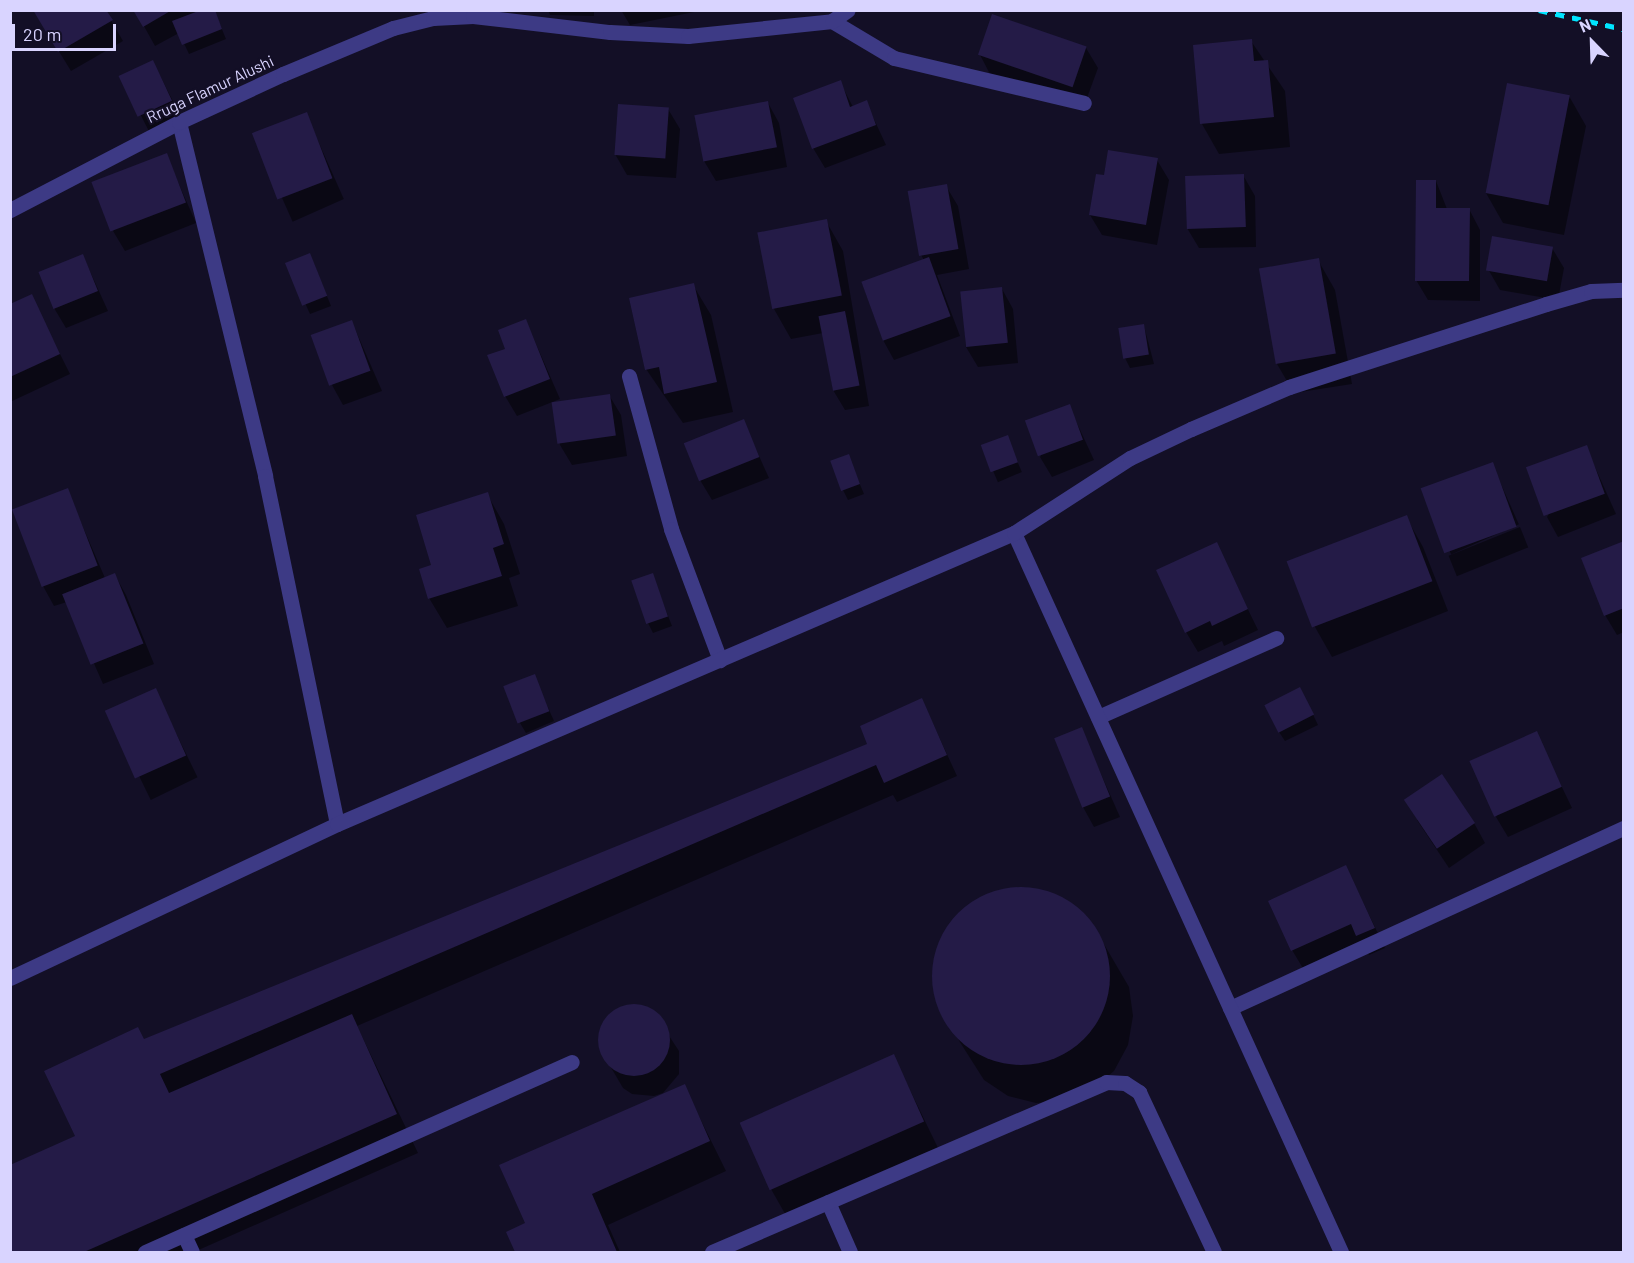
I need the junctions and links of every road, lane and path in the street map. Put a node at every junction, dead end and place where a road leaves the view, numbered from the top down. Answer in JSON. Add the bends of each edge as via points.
{"nodes":[{"id":1,"x":848,"y":10,"type":"edge"},
{"id":2,"x":433,"y":14,"type":"edge"},
{"id":3,"x":832,"y":21,"type":"junction"},
{"id":4,"x":1084,"y":103,"type":"dead end"},
{"id":5,"x":179,"y":122,"type":"junction"},
{"id":6,"x":10,"y":210,"type":"edge"},
{"id":7,"x":1623,"y":290,"type":"edge"},
{"id":8,"x":629,"y":376,"type":"dead end"},
{"id":9,"x":1014,"y":533,"type":"junction"},
{"id":10,"x":1276,"y":638,"type":"dead end"},
{"id":11,"x":720,"y":660,"type":"junction"},
{"id":12,"x":1098,"y":717,"type":"junction"},
{"id":13,"x":336,"y":824,"type":"junction"},
{"id":14,"x":1623,"y":828,"type":"edge"},
{"id":15,"x":10,"y":978,"type":"edge"},
{"id":16,"x":1230,"y":1008,"type":"junction"},
{"id":17,"x":572,"y":1062,"type":"dead end"},
{"id":18,"x":828,"y":1202,"type":"junction"},
{"id":19,"x":184,"y":1235,"type":"junction"},
{"id":20,"x":145,"y":1252,"type":"edge"},
{"id":21,"x":192,"y":1252,"type":"edge"},
{"id":22,"x":712,"y":1252,"type":"edge"},
{"id":23,"x":850,"y":1252,"type":"edge"},
{"id":24,"x":1214,"y":1252,"type":"edge"},
{"id":25,"x":1341,"y":1252,"type":"edge"}],
"edges":[{"from":1,"to":3,"type":"street","name":"Rruga Flamur Alushi"},
{"from":2,"to":3,"type":"street","name":"Rruga Flamur Alushi","via":[[688,36]]},
{"from":2,"to":5,"type":"street","name":"Rruga Flamur Alushi","via":[[348,46]]},
{"from":3,"to":4,"type":"street","via":[[894,58]]},
{"from":5,"to":6,"type":"street","name":"Rruga Flamur Alushi"},
{"from":5,"to":13,"type":"street","via":[[265,476]]},
{"from":7,"to":9,"type":"street","via":[[1591,291],[1289,387],[1130,458]]},
{"from":8,"to":11,"type":"street","via":[[671,529]]},
{"from":9,"to":11,"type":"street"},
{"from":9,"to":12,"type":"street"},
{"from":10,"to":12,"type":"street"},
{"from":11,"to":13,"type":"street"},
{"from":12,"to":16,"type":"street"},
{"from":13,"to":15,"type":"street"},
{"from":14,"to":16,"type":"street"},
{"from":16,"to":25,"type":"street"},
{"from":17,"to":19,"type":"street"},
{"from":18,"to":22,"type":"street"},
{"from":18,"to":23,"type":"street"},
{"from":18,"to":24,"type":"street","via":[[1106,1082],[1125,1083],[1139,1092]]},
{"from":19,"to":20,"type":"street"},
{"from":19,"to":21,"type":"street"}]}
